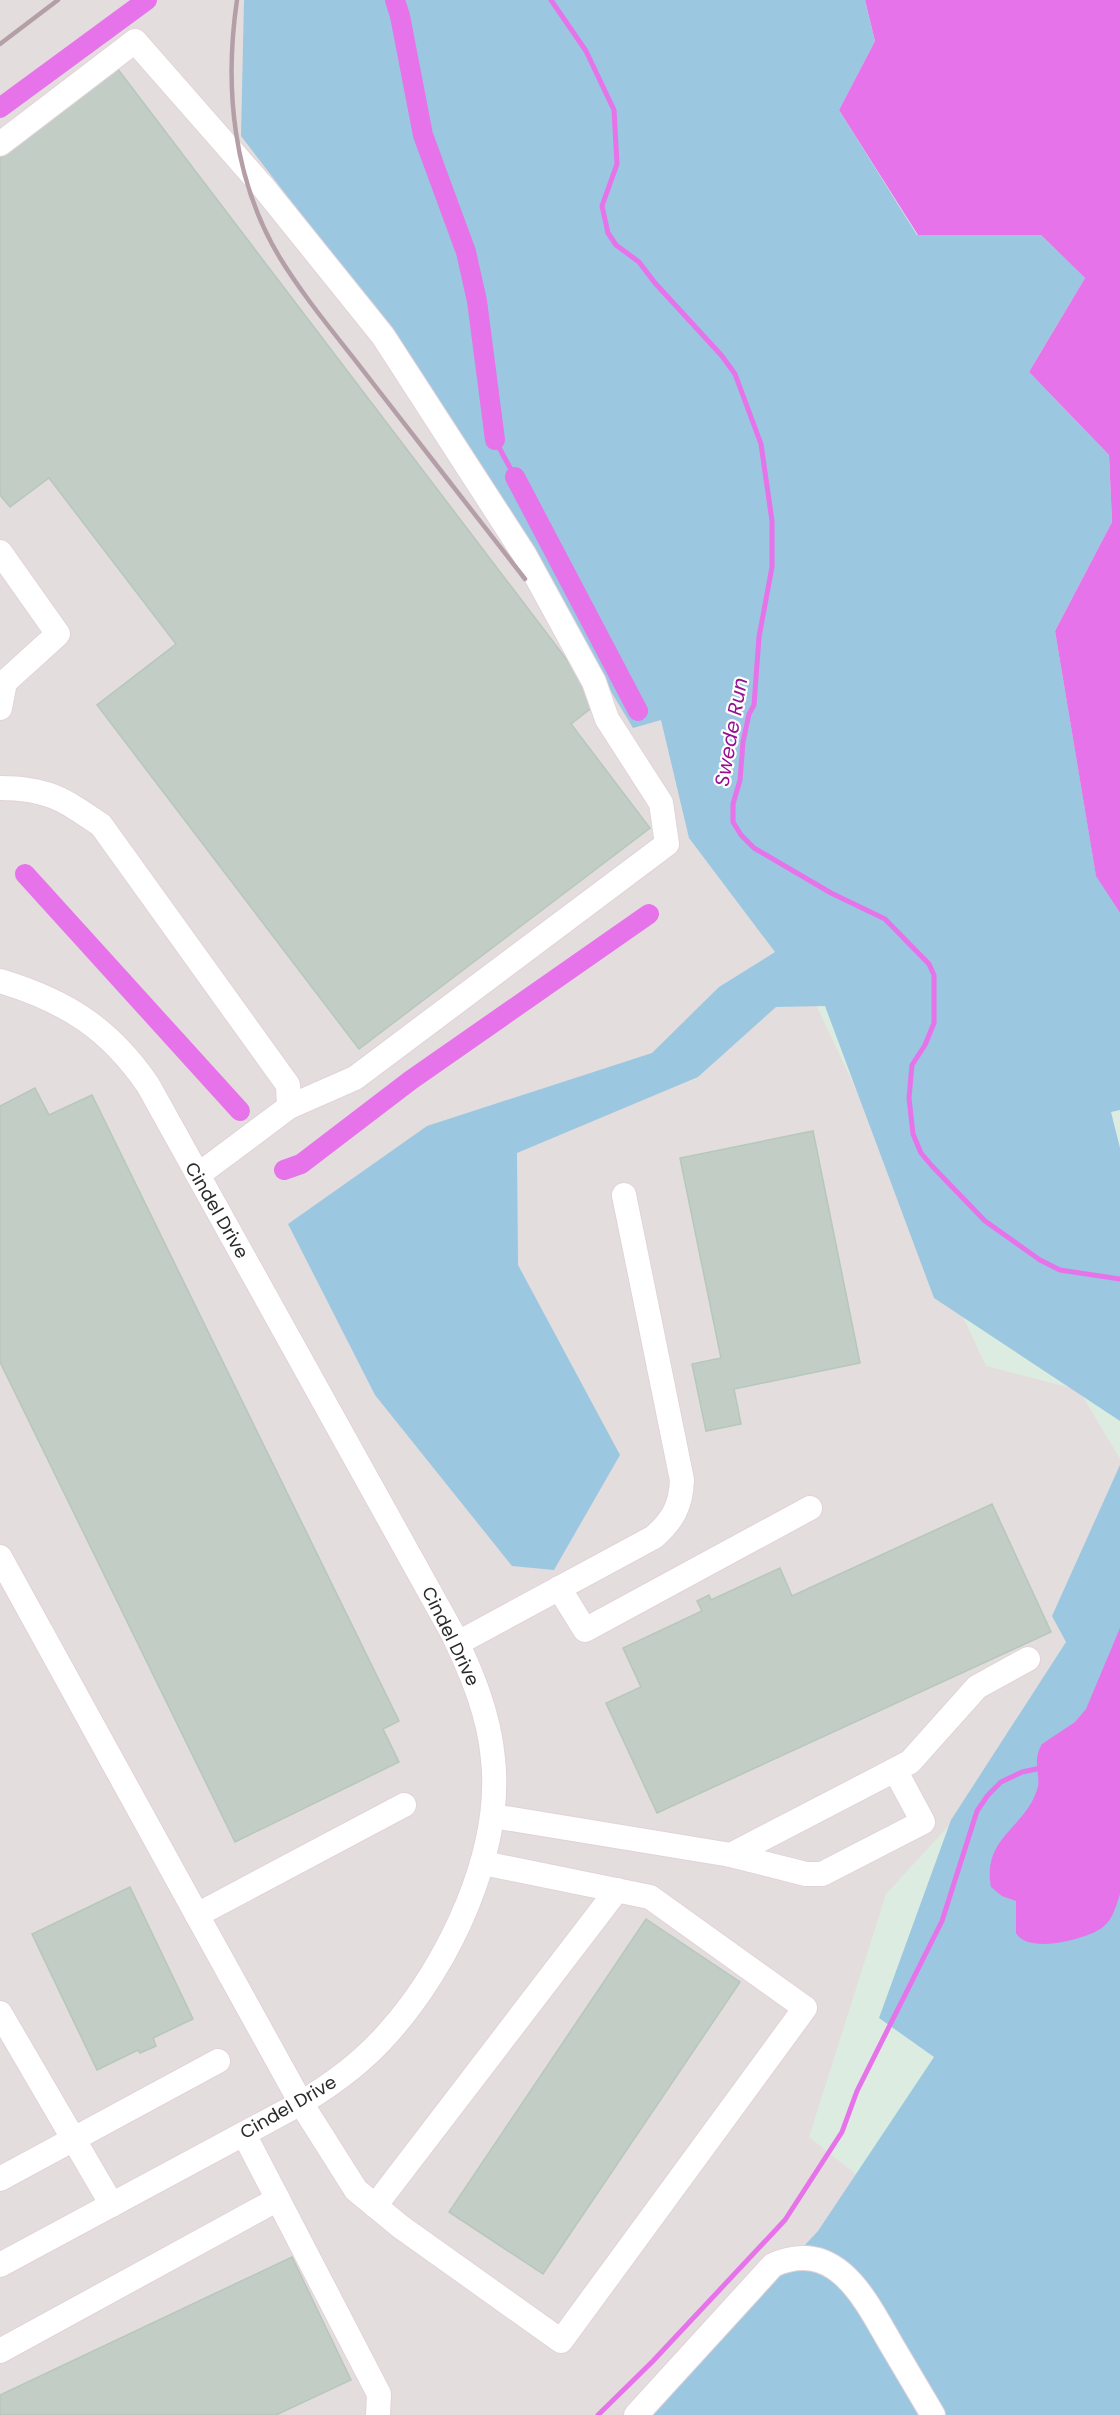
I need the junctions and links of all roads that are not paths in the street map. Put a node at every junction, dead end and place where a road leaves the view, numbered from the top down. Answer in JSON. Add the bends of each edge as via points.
{"nodes":[{"id":1,"x":0,"y":144,"type":"edge"},
{"id":2,"x":0,"y":552,"type":"edge"},
{"id":3,"x":0,"y":708,"type":"edge"},
{"id":4,"x":0,"y":788,"type":"edge"},
{"id":5,"x":0,"y":981,"type":"edge"},
{"id":6,"x":289,"y":1107,"type":"junction"},
{"id":7,"x":198,"y":1175,"type":"junction"},
{"id":8,"x":624,"y":1195,"type":"dead end"},
{"id":9,"x":810,"y":1508,"type":"dead end"},
{"id":10,"x":0,"y":1557,"type":"edge"},
{"id":11,"x":559,"y":1588,"type":"junction"},
{"id":12,"x":458,"y":1643,"type":"junction"},
{"id":13,"x":1028,"y":1659,"type":"dead end"},
{"id":14,"x":895,"y":1770,"type":"junction"},
{"id":15,"x":404,"y":1805,"type":"dead end"},
{"id":16,"x":493,"y":1816,"type":"junction"},
{"id":17,"x":731,"y":1856,"type":"junction"},
{"id":18,"x":483,"y":1863,"type":"junction"},
{"id":19,"x":617,"y":1890,"type":"junction"},
{"id":20,"x":197,"y":1915,"type":"junction"},
{"id":21,"x":0,"y":2013,"type":"edge"},
{"id":22,"x":218,"y":2061,"type":"dead end"},
{"id":23,"x":301,"y":2103,"type":"junction"},
{"id":24,"x":244,"y":2134,"type":"junction"},
{"id":25,"x":74,"y":2139,"type":"junction"},
{"id":26,"x":0,"y":2179,"type":"edge"},
{"id":27,"x":278,"y":2199,"type":"junction"},
{"id":28,"x":112,"y":2205,"type":"junction"},
{"id":29,"x":375,"y":2206,"type":"junction"},
{"id":30,"x":0,"y":2265,"type":"edge"},
{"id":31,"x":0,"y":2350,"type":"edge"},
{"id":32,"x":378,"y":2415,"type":"edge"},
{"id":33,"x":636,"y":2415,"type":"edge"},
{"id":34,"x":933,"y":2415,"type":"edge"}],
"edges":[{"from":1,"to":6,"type":"street","via":[[135,41],[264,188],[383,336],[524,554],[594,682],[607,719],[661,803],[667,844],[355,1078]]},
{"from":2,"to":3,"type":"street","via":[[58,634],[5,682]]},
{"from":4,"to":6,"type":"street","via":[[32,788],[70,803],[101,825],[288,1085]]},
{"from":5,"to":7,"type":"street","name":"Cindel Drive","via":[[52,999],[116,1044],[148,1085]]},
{"from":6,"to":7,"type":"street"},
{"from":7,"to":12,"type":"street","name":"Cindel Drive"},
{"from":8,"to":11,"type":"street","via":[[682,1480],[681,1499],[671,1521],[654,1537]]},
{"from":9,"to":11,"type":"street","via":[[585,1630]]},
{"from":10,"to":20,"type":"street"},
{"from":11,"to":12,"type":"street"},
{"from":12,"to":16,"type":"street","name":"Cindel Drive","via":[[480,1695],[488,1727],[493,1759]]},
{"from":13,"to":14,"type":"street","via":[[977,1687],[910,1762]]},
{"from":14,"to":17,"type":"street"},
{"from":14,"to":17,"type":"street","via":[[923,1822],[822,1874],[806,1875]]},
{"from":15,"to":20,"type":"street"},
{"from":16,"to":17,"type":"street"},
{"from":16,"to":18,"type":"street","name":"Cindel Drive"},
{"from":18,"to":19,"type":"street"},
{"from":18,"to":23,"type":"street","name":"Cindel Drive","via":[[446,1947],[403,2014],[366,2055]]},
{"from":19,"to":29,"type":"street"},
{"from":19,"to":29,"type":"street","via":[[650,1897],[805,2008],[561,2341]]},
{"from":20,"to":23,"type":"street"},
{"from":21,"to":25,"type":"street"},
{"from":22,"to":25,"type":"street"},
{"from":23,"to":24,"type":"street","name":"Cindel Drive"},
{"from":23,"to":29,"type":"street","via":[[356,2190]]},
{"from":24,"to":27,"type":"street"},
{"from":24,"to":28,"type":"street","name":"Cindel Drive"},
{"from":25,"to":26,"type":"street"},
{"from":25,"to":28,"type":"street"},
{"from":27,"to":31,"type":"street"},
{"from":27,"to":32,"type":"street","via":[[379,2394]]},
{"from":28,"to":30,"type":"street","name":"Cindel Drive"},
{"from":33,"to":34,"type":"street","via":[[773,2265],[791,2257],[832,2265],[851,2280]]}]}
